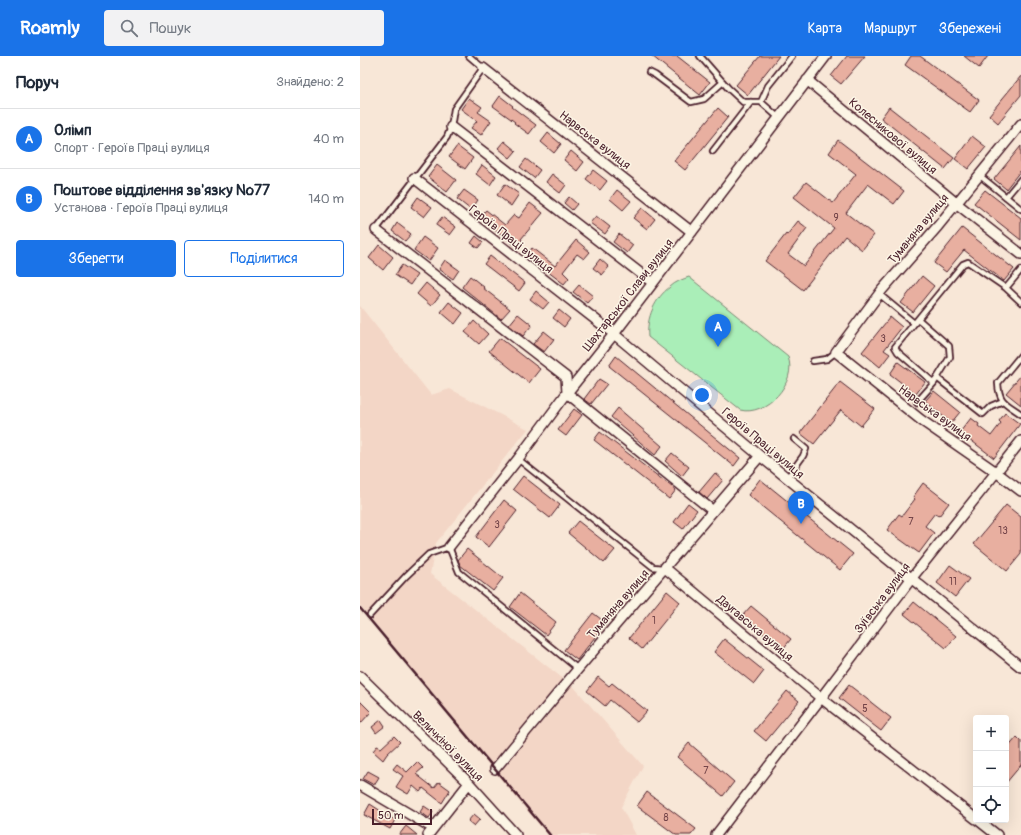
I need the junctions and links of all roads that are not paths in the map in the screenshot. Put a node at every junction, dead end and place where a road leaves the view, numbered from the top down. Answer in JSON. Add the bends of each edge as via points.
{"nodes":[{"id":1,"x":469,"y":56,"type":"edge"},
{"id":2,"x":700,"y":56,"type":"edge"},
{"id":3,"x":792,"y":56,"type":"edge"},
{"id":4,"x":826,"y":56,"type":"edge"},
{"id":5,"x":483,"y":68,"type":"junction"},
{"id":6,"x":650,"y":72,"type":"dead end"},
{"id":7,"x":807,"y":80,"type":"junction"},
{"id":8,"x":722,"y":82,"type":"junction"},
{"id":9,"x":751,"y":102,"type":"junction"},
{"id":10,"x":761,"y":102,"type":"junction"},
{"id":11,"x":779,"y":118,"type":"junction"},
{"id":12,"x":1021,"y":124,"type":"edge"},
{"id":13,"x":451,"y":128,"type":"junction"},
{"id":14,"x":713,"y":151,"type":"dead end"},
{"id":15,"x":979,"y":175,"type":"junction"},
{"id":16,"x":414,"y":178,"type":"junction"},
{"id":17,"x":1021,"y":179,"type":"edge"},
{"id":18,"x":1006,"y":197,"type":"junction"},
{"id":19,"x":956,"y":203,"type":"junction"},
{"id":20,"x":1021,"y":209,"type":"edge"},
{"id":21,"x":376,"y":230,"type":"joint"},
{"id":22,"x":692,"y":232,"type":"junction"},
{"id":23,"x":1021,"y":254,"type":"edge"},
{"id":24,"x":1021,"y":270,"type":"edge"},
{"id":25,"x":653,"y":282,"type":"junction"},
{"id":26,"x":1006,"y":288,"type":"junction"},
{"id":27,"x":879,"y":294,"type":"junction"},
{"id":28,"x":1021,"y":302,"type":"edge"},
{"id":29,"x":916,"y":321,"type":"junction"},
{"id":30,"x":614,"y":334,"type":"junction"},
{"id":31,"x":836,"y":352,"type":"junction"},
{"id":32,"x":1021,"y":355,"type":"edge"},
{"id":33,"x":813,"y":361,"type":"dead end"},
{"id":34,"x":937,"y":378,"type":"junction"},
{"id":35,"x":934,"y":384,"type":"junction"},
{"id":36,"x":567,"y":393,"type":"junction"},
{"id":37,"x":1003,"y":401,"type":"junction"},
{"id":38,"x":918,"y":402,"type":"dead end"},
{"id":39,"x":1021,"y":414,"type":"edge"},
{"id":40,"x":794,"y":439,"type":"dead end"},
{"id":41,"x":1021,"y":441,"type":"edge"},
{"id":42,"x":760,"y":456,"type":"junction"},
{"id":43,"x":518,"y":459,"type":"junction"},
{"id":44,"x":996,"y":472,"type":"junction"},
{"id":45,"x":787,"y":478,"type":"junction"},
{"id":46,"x":1021,"y":491,"type":"edge"},
{"id":47,"x":714,"y":511,"type":"junction"},
{"id":48,"x":449,"y":547,"type":"junction"},
{"id":49,"x":665,"y":568,"type":"junction"},
{"id":50,"x":911,"y":579,"type":"junction"},
{"id":51,"x":370,"y":615,"type":"dead end"},
{"id":52,"x":1021,"y":667,"type":"edge"},
{"id":53,"x":578,"y":669,"type":"junction"},
{"id":54,"x":360,"y":676,"type":"edge"},
{"id":55,"x":821,"y":698,"type":"junction"},
{"id":56,"x":495,"y":769,"type":"dead end"},
{"id":57,"x":469,"y":783,"type":"junction"},
{"id":58,"x":360,"y":785,"type":"edge"},
{"id":59,"x":973,"y":816,"type":"edge"},
{"id":60,"x":982,"y":823,"type":"edge"},
{"id":61,"x":431,"y":832,"type":"edge"},
{"id":62,"x":516,"y":835,"type":"edge"},
{"id":63,"x":716,"y":835,"type":"edge"},
{"id":64,"x":997,"y":835,"type":"edge"}],
"edges":[{"from":1,"to":5,"type":"lane"},
{"from":2,"to":8,"type":"lane"},
{"from":3,"to":10,"type":"lane","via":[[768,86]]},
{"from":4,"to":7,"type":"street","name":"Шахтарської Слави вулиця"},
{"from":5,"to":13,"type":"lane","via":[[454,109]]},
{"from":5,"to":22,"type":"street","name":"Нарвська вулиця"},
{"from":6,"to":8,"type":"lane","via":[[691,102],[704,100]]},
{"from":7,"to":11,"type":"street","name":"Шахтарської Слави вулиця"},
{"from":7,"to":19,"type":"street","name":"Колесникової вулиця"},
{"from":8,"to":9,"type":"lane","via":[[743,102]]},
{"from":9,"to":10,"type":"lane"},
{"from":9,"to":14,"type":"lane"},
{"from":10,"to":11,"type":"lane"},
{"from":11,"to":22,"type":"street","name":"Шахтарської Слави вулиця"},
{"from":12,"to":15,"type":"street","name":"Туманяна вулиця"},
{"from":13,"to":16,"type":"lane","via":[[447,137]]},
{"from":13,"to":25,"type":"street"},
{"from":15,"to":18,"type":"lane"},
{"from":15,"to":19,"type":"street","name":"Туманяна вулиця"},
{"from":16,"to":21,"type":"lane"},
{"from":16,"to":30,"type":"street","name":"Героїв Праці вулиця"},
{"from":17,"to":18,"type":"lane"},
{"from":18,"to":20,"type":"lane"},
{"from":19,"to":23,"type":"street","name":"Колесникової вулиця"},
{"from":19,"to":27,"type":"street","name":"Туманяна вулиця"},
{"from":21,"to":36,"type":"street","via":[[566,377]]},
{"from":22,"to":25,"type":"street","name":"Шахтарської Слави вулиця"},
{"from":24,"to":26,"type":"lane"},
{"from":25,"to":30,"type":"street","name":"Шахтарської Слави вулиця"},
{"from":26,"to":28,"type":"lane"},
{"from":26,"to":29,"type":"lane","via":[[968,262],[963,264]]},
{"from":27,"to":29,"type":"lane"},
{"from":27,"to":31,"type":"street","name":"Туманяна вулиця"},
{"from":29,"to":34,"type":"lane","via":[[949,346],[950,357]]},
{"from":29,"to":35,"type":"lane","via":[[895,347]]},
{"from":30,"to":36,"type":"street","name":"Шахтарської Слави вулиця"},
{"from":30,"to":42,"type":"street","name":"Героїв Праці вулиця"},
{"from":31,"to":33,"type":"lane","via":[[827,359]]},
{"from":31,"to":44,"type":"street","name":"Нарвська вулиця","via":[[921,420]]},
{"from":32,"to":37,"type":"lane","via":[[998,383]]},
{"from":34,"to":35,"type":"lane"},
{"from":34,"to":37,"type":"lane","via":[[983,414],[991,406]]},
{"from":35,"to":38,"type":"lane"},
{"from":36,"to":43,"type":"street","name":"Шахтарської Слави вулиця"},
{"from":36,"to":47,"type":"street"},
{"from":37,"to":39,"type":"lane"},
{"from":40,"to":45,"type":"lane","via":[[806,449]]},
{"from":41,"to":44,"type":"street","name":"Зуївська вулиця"},
{"from":42,"to":45,"type":"street","name":"Героїв Праці вулиця"},
{"from":42,"to":47,"type":"street","name":"Туманяна вулиця"},
{"from":43,"to":48,"type":"street","name":"Шахтарської Слави вулиця"},
{"from":43,"to":49,"type":"lane","name":"Даугавська вулиця","via":[[653,567]]},
{"from":44,"to":46,"type":"street","name":"Нарвська вулиця"},
{"from":44,"to":50,"type":"street","name":"Зуївська вулиця"},
{"from":45,"to":50,"type":"street","name":"Героїв Праці вулиця"},
{"from":47,"to":49,"type":"street","name":"Туманяна вулиця"},
{"from":48,"to":51,"type":"lane","via":[[429,554]]},
{"from":48,"to":53,"type":"lane","via":[[459,572]]},
{"from":49,"to":53,"type":"street","name":"Туманяна вулиця"},
{"from":49,"to":55,"type":"street","name":"Даугавська вулиця"},
{"from":50,"to":52,"type":"street","name":"Героїв Праці вулиця"},
{"from":50,"to":55,"type":"street","name":"Зуївська вулиця"},
{"from":53,"to":56,"type":"street","name":"Туманяна вулиця"},
{"from":54,"to":57,"type":"street","name":"Величкіної вулиця"},
{"from":55,"to":59,"type":"street","name":"Даугавська вулиця"},
{"from":55,"to":63,"type":"street","name":"Зуївська вулиця"},
{"from":57,"to":61,"type":"street"},
{"from":57,"to":62,"type":"street","name":"Величкіної вулиця"},
{"from":58,"to":61,"type":"street"},
{"from":60,"to":64,"type":"street","name":"Даугавська вулиця"}]}
